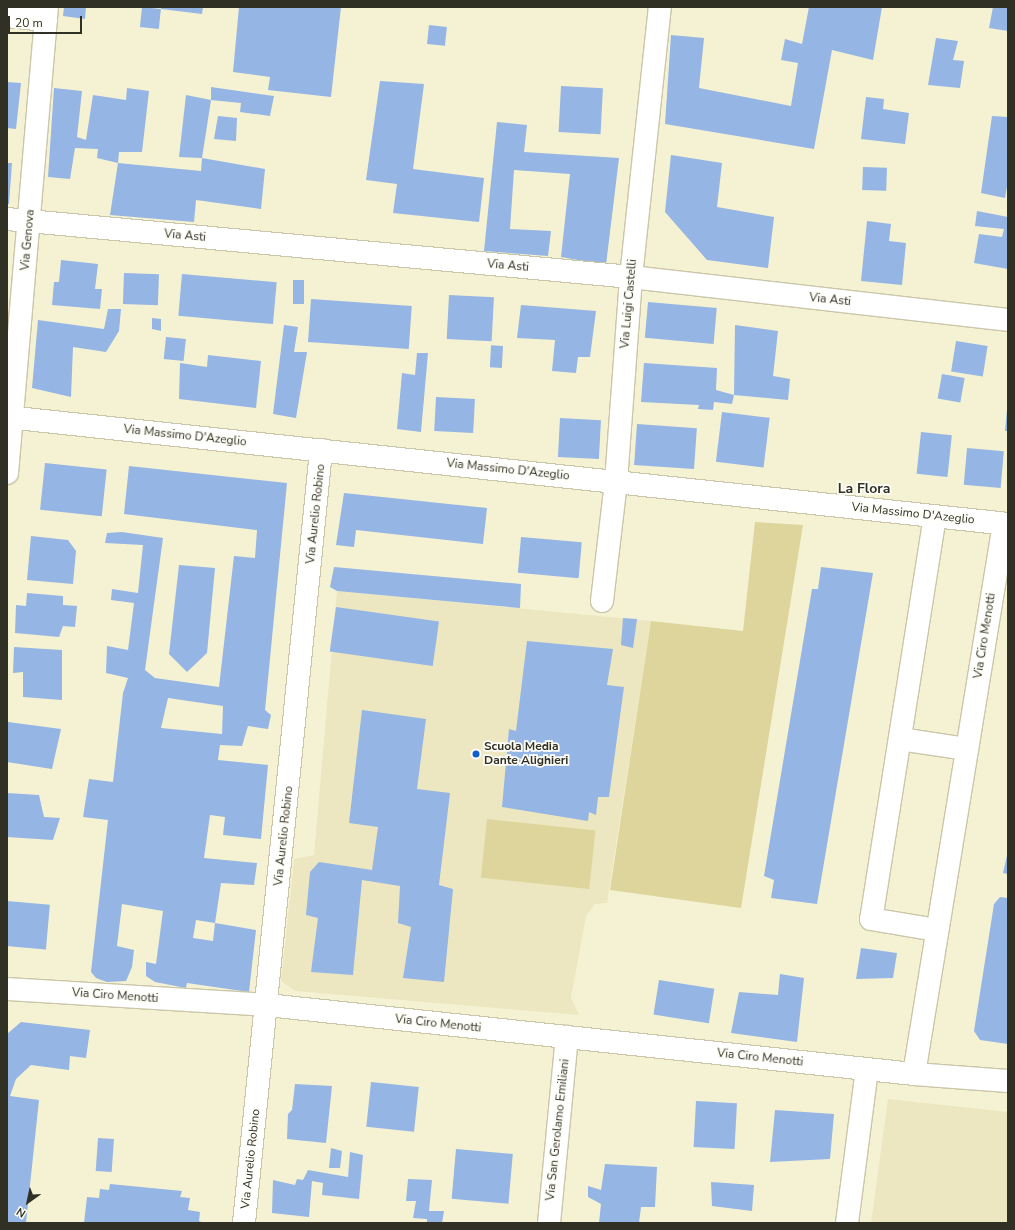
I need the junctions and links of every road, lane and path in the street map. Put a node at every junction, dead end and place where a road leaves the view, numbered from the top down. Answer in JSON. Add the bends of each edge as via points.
{"nodes":[{"id":1,"x":660,"y":7,"type":"edge"},
{"id":2,"x":46,"y":14,"type":"edge"},
{"id":3,"x":7,"y":16,"type":"edge"},
{"id":4,"x":7,"y":219,"type":"edge"},
{"id":5,"x":30,"y":222,"type":"junction"},
{"id":6,"x":631,"y":277,"type":"junction"},
{"id":7,"x":1008,"y":320,"type":"edge"},
{"id":8,"x":10,"y":418,"type":"edge"},
{"id":9,"x":321,"y":450,"type":"junction"},
{"id":10,"x":7,"y":473,"type":"edge"},
{"id":11,"x":616,"y":482,"type":"junction"},
{"id":12,"x":935,"y":516,"type":"junction"},
{"id":13,"x":1006,"y":524,"type":"edge"},
{"id":14,"x":602,"y":601,"type":"dead end"},
{"id":15,"x":900,"y":739,"type":"junction"},
{"id":16,"x":967,"y":749,"type":"junction"},
{"id":17,"x":937,"y":930,"type":"junction"},
{"id":18,"x":7,"y":989,"type":"edge"},
{"id":19,"x":266,"y":1005,"type":"junction"},
{"id":20,"x":567,"y":1037,"type":"junction"},
{"id":21,"x":867,"y":1069,"type":"junction"},
{"id":22,"x":914,"y":1074,"type":"junction"},
{"id":23,"x":1008,"y":1080,"type":"edge"},
{"id":24,"x":244,"y":1223,"type":"edge"},
{"id":25,"x":549,"y":1223,"type":"edge"},
{"id":26,"x":847,"y":1223,"type":"edge"}],
"edges":[{"from":1,"to":6,"type":"street","name":"Via Luigi Castelli"},
{"from":2,"to":3,"type":"street"},
{"from":2,"to":5,"type":"street","name":"Via Genova"},
{"from":4,"to":5,"type":"street","name":"Via Asti"},
{"from":5,"to":6,"type":"street","name":"Via Asti"},
{"from":5,"to":8,"type":"street","name":"Via Genova"},
{"from":6,"to":7,"type":"street","name":"Via Asti"},
{"from":6,"to":11,"type":"street","name":"Via Luigi Castelli"},
{"from":8,"to":9,"type":"street","name":"Via Massimo D'Azeglio"},
{"from":8,"to":10,"type":"street","name":"Via Genova"},
{"from":9,"to":11,"type":"street","name":"Via Massimo D'Azeglio"},
{"from":9,"to":19,"type":"street","name":"Via Aurelio Robino"},
{"from":11,"to":12,"type":"street","name":"Via Massimo D'Azeglio"},
{"from":11,"to":14,"type":"street","name":"Via Luigi Castelli"},
{"from":12,"to":13,"type":"street","name":"Via Massimo D'Azeglio"},
{"from":12,"to":15,"type":"street"},
{"from":13,"to":16,"type":"street","name":"Via Ciro Menotti"},
{"from":15,"to":16,"type":"street"},
{"from":15,"to":17,"type":"street","via":[[871,919]]},
{"from":16,"to":17,"type":"street","name":"Via Ciro Menotti"},
{"from":17,"to":22,"type":"street","name":"Via Ciro Menotti"},
{"from":18,"to":19,"type":"street","name":"Via Ciro Menotti"},
{"from":19,"to":20,"type":"street","name":"Via Ciro Menotti"},
{"from":19,"to":24,"type":"street","name":"Via Aurelio Robino"},
{"from":20,"to":21,"type":"street","name":"Via Ciro Menotti"},
{"from":20,"to":25,"type":"street","name":"Via San Gerolamo Emiliani"},
{"from":21,"to":22,"type":"street","name":"Via Ciro Menotti"},
{"from":21,"to":26,"type":"street"},
{"from":22,"to":23,"type":"street","name":"Via Ciro Menotti"}]}
